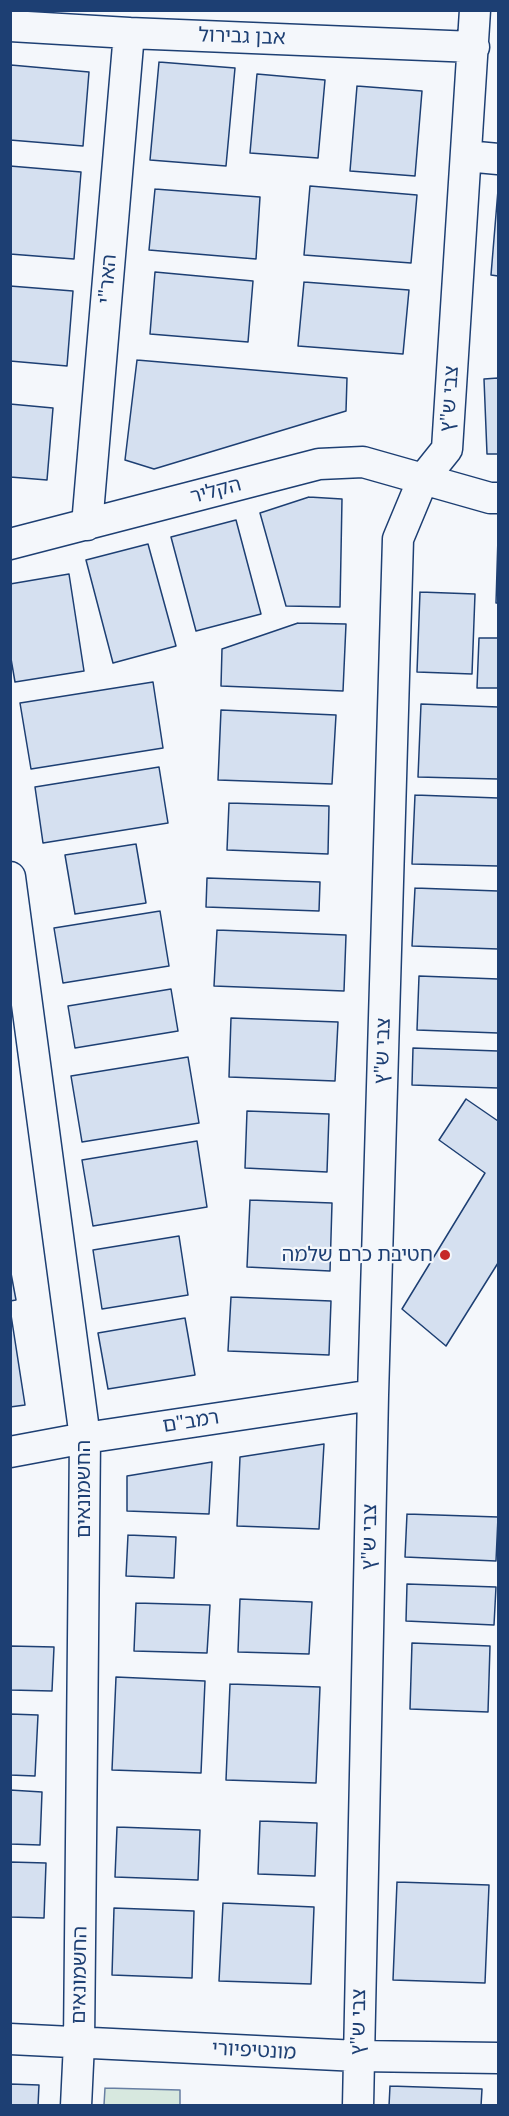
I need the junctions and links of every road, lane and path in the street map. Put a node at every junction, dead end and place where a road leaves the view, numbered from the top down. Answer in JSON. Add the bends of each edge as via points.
{"nodes":[{"id":1,"x":475,"y":10,"type":"edge"},
{"id":2,"x":10,"y":26,"type":"edge"},
{"id":3,"x":129,"y":33,"type":"junction"},
{"id":4,"x":474,"y":47,"type":"junction"},
{"id":5,"x":466,"y":156,"type":"junction"},
{"id":6,"x":498,"y":159,"type":"edge"},
{"id":7,"x":423,"y":479,"type":"junction"},
{"id":8,"x":498,"y":498,"type":"edge"},
{"id":9,"x":87,"y":525,"type":"junction"},
{"id":10,"x":10,"y":544,"type":"edge"},
{"id":11,"x":10,"y":877,"type":"edge"},
{"id":12,"x":373,"y":1395,"type":"junction"},
{"id":13,"x":85,"y":1438,"type":"junction"},
{"id":14,"x":10,"y":1452,"type":"edge"},
{"id":15,"x":10,"y":2039,"type":"edge"},
{"id":16,"x":79,"y":2043,"type":"junction"},
{"id":17,"x":358,"y":2056,"type":"junction"},
{"id":18,"x":498,"y":2058,"type":"edge"},
{"id":19,"x":76,"y":2106,"type":"edge"},
{"id":20,"x":358,"y":2106,"type":"edge"}],
"edges":[{"from":1,"to":4,"type":"street","name":"צבי ש\"ץ"},
{"from":2,"to":3,"type":"street","name":"אבן גבירול"},
{"from":3,"to":4,"type":"street","name":"אבן גבירול"},
{"from":3,"to":9,"type":"street","name":"האר\"י"},
{"from":4,"to":5,"type":"street","name":"צבי ש\"ץ"},
{"from":5,"to":6,"type":"street"},
{"from":5,"to":7,"type":"street","name":"צבי ש\"ץ","via":[[447,449]]},
{"from":7,"to":8,"type":"street","name":"הקליר"},
{"from":7,"to":9,"type":"street","name":"הקליר","via":[[363,462],[320,464]]},
{"from":7,"to":12,"type":"street","name":"צבי ש\"ץ","via":[[398,539]]},
{"from":9,"to":10,"type":"street","name":"הקליר"},
{"from":11,"to":13,"type":"street","name":"החשמונאים"},
{"from":12,"to":13,"type":"street","name":"רמב\"ם"},
{"from":12,"to":17,"type":"street","name":"צבי ש\"ץ"},
{"from":13,"to":14,"type":"street","name":"רמב\"ם"},
{"from":13,"to":16,"type":"street","name":"החשמונאים"},
{"from":15,"to":16,"type":"street","name":"מונטיפיורי"},
{"from":16,"to":17,"type":"street","name":"מונטיפיורי"},
{"from":16,"to":19,"type":"street","name":"החשמונאים"},
{"from":17,"to":18,"type":"street","name":"מונטיפיורי"},
{"from":17,"to":20,"type":"street","name":"צבי ש\"ץ"}]}
